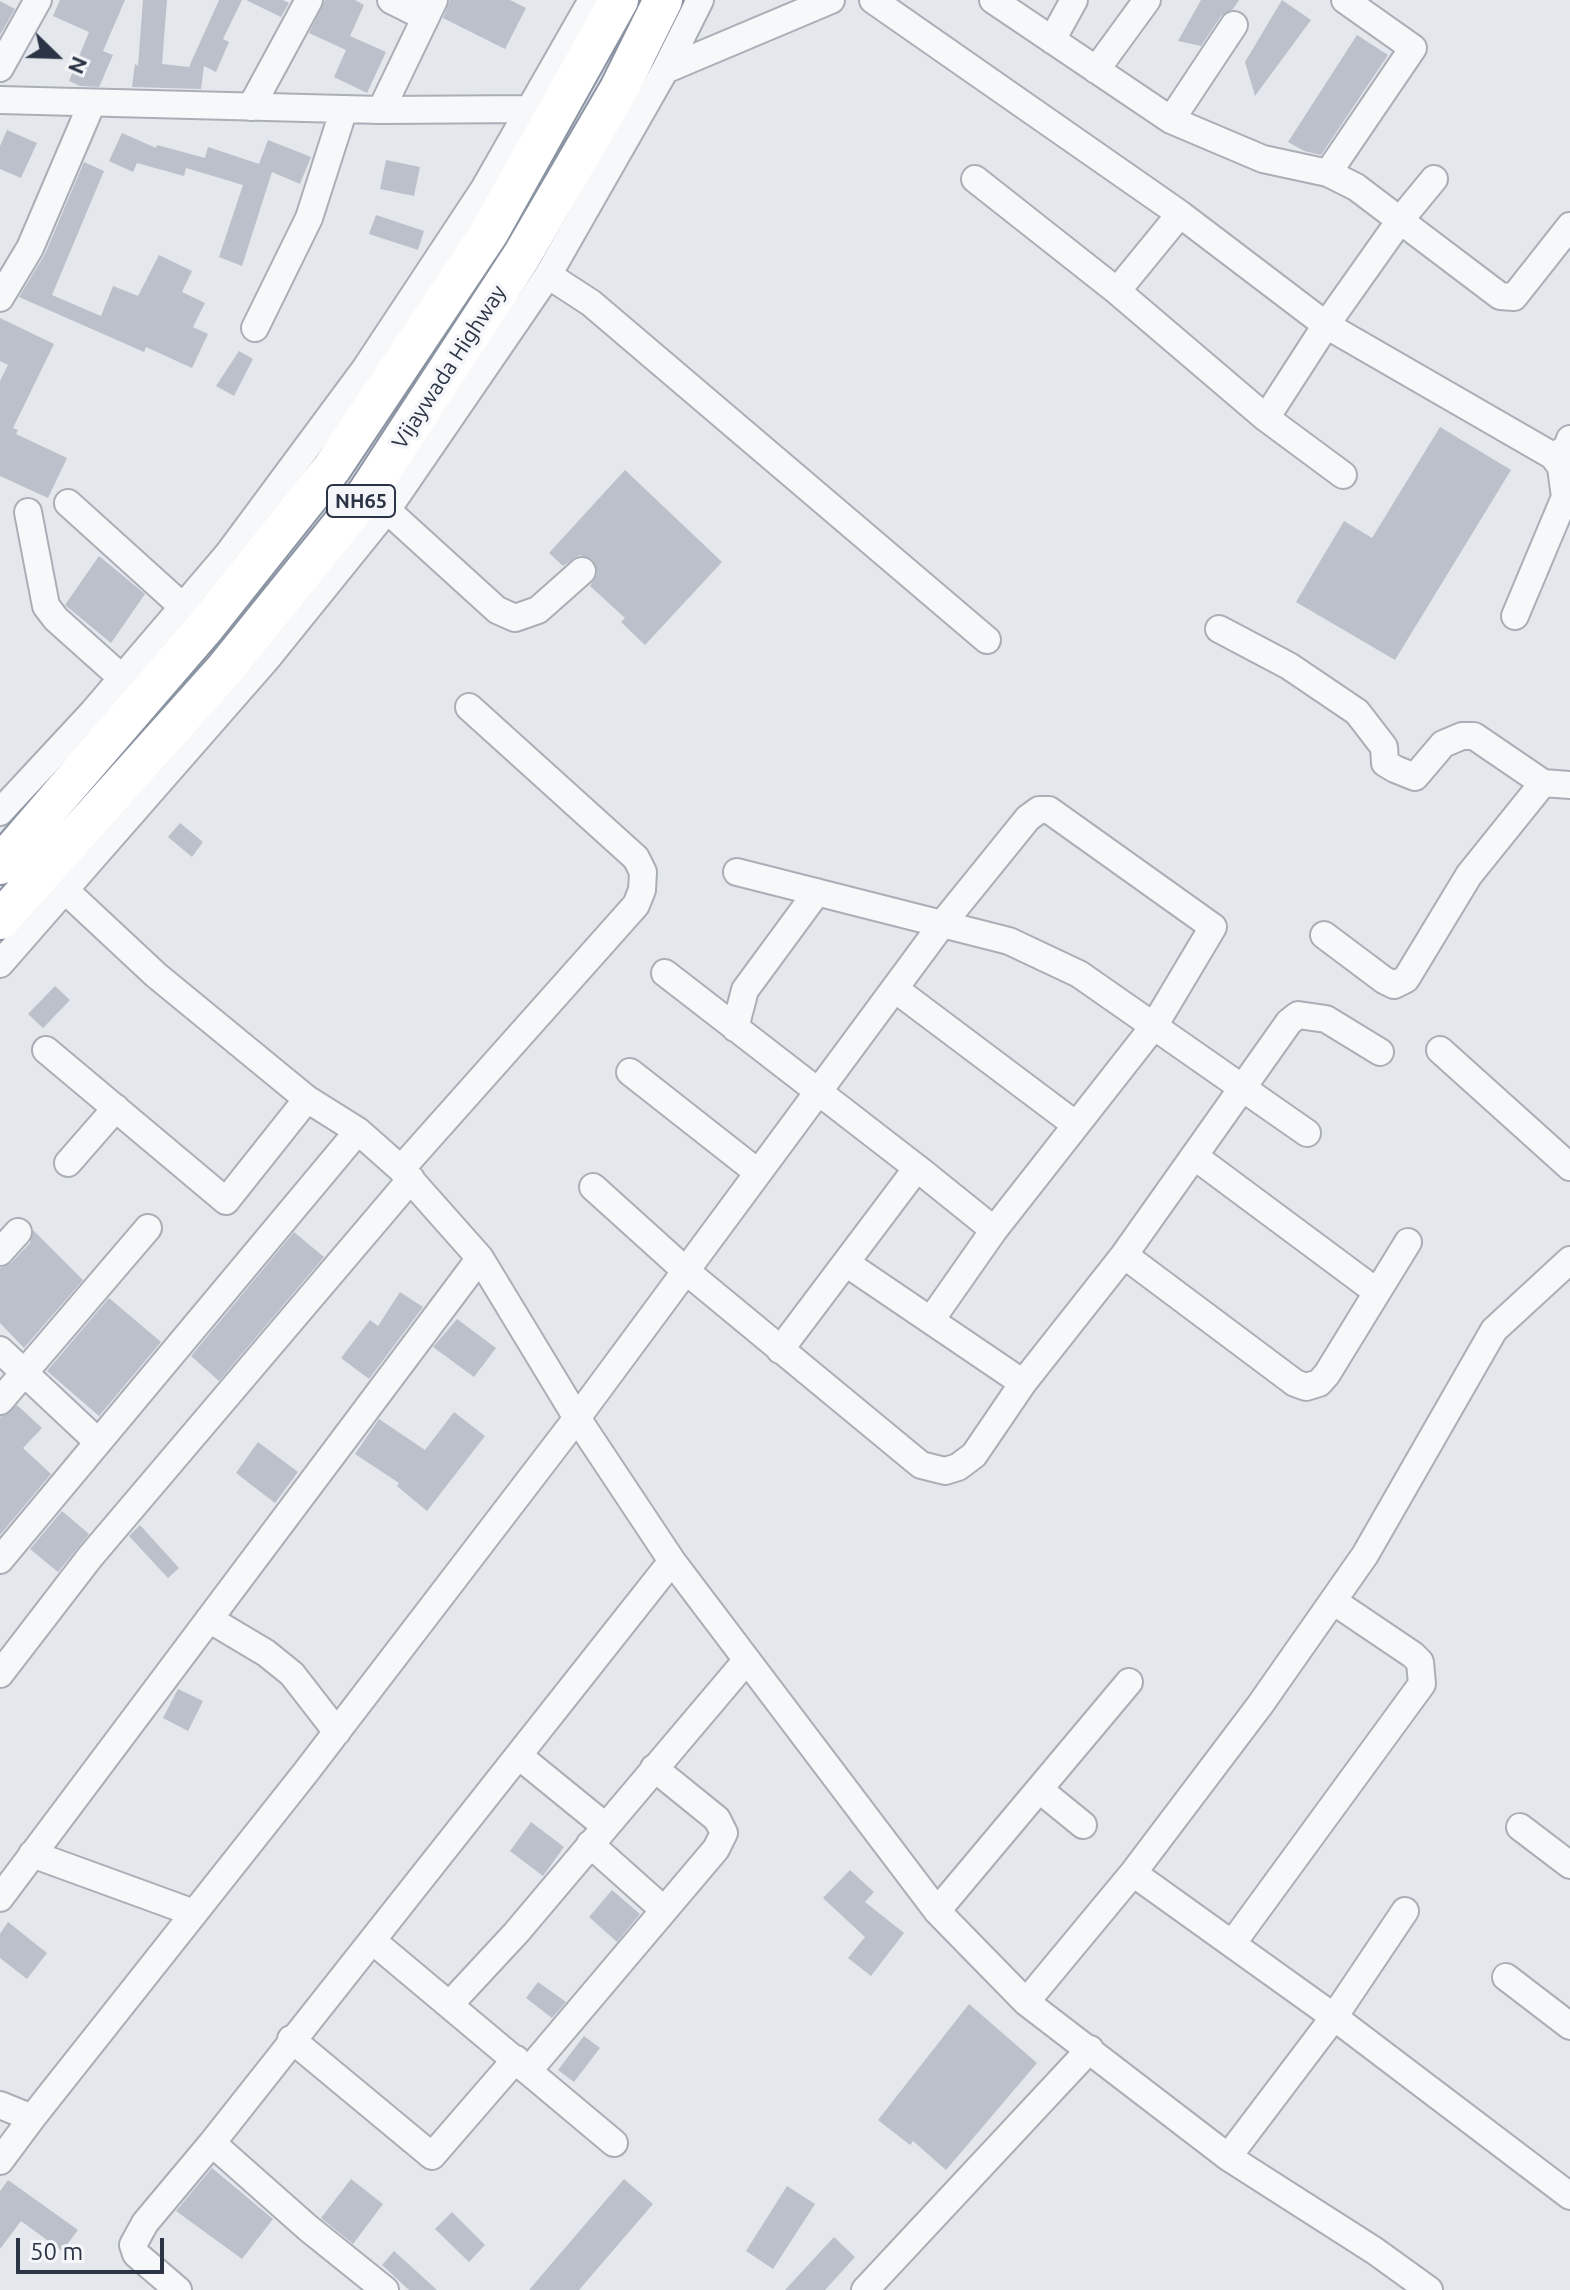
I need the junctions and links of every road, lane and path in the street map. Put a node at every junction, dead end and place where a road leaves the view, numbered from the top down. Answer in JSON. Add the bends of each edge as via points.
{"nodes":[{"id":1,"x":309,"y":0,"type":"edge"},
{"id":2,"x":391,"y":0,"type":"edge"},
{"id":3,"x":592,"y":0,"type":"edge"},
{"id":4,"x":619,"y":0,"type":"edge"},
{"id":5,"x":663,"y":0,"type":"edge"},
{"id":6,"x":700,"y":0,"type":"edge"},
{"id":7,"x":831,"y":0,"type":"edge"},
{"id":8,"x":873,"y":0,"type":"edge"},
{"id":9,"x":993,"y":0,"type":"edge"},
{"id":10,"x":1074,"y":0,"type":"edge"},
{"id":11,"x":1147,"y":0,"type":"edge"},
{"id":12,"x":1345,"y":0,"type":"edge"},
{"id":13,"x":37,"y":1,"type":"edge"},
{"id":14,"x":429,"y":9,"type":"edge"},
{"id":15,"x":1234,"y":25,"type":"dead end"},
{"id":16,"x":1052,"y":40,"type":"junction"},
{"id":17,"x":0,"y":68,"type":"edge"},
{"id":18,"x":665,"y":70,"type":"junction"},
{"id":19,"x":1096,"y":70,"type":"junction"},
{"id":20,"x":0,"y":100,"type":"edge"},
{"id":21,"x":92,"y":103,"type":"junction"},
{"id":22,"x":251,"y":107,"type":"junction"},
{"id":23,"x":344,"y":109,"type":"junction"},
{"id":24,"x":530,"y":109,"type":"junction"},
{"id":25,"x":381,"y":110,"type":"junction"},
{"id":26,"x":1171,"y":120,"type":"junction"},
{"id":27,"x":1328,"y":173,"type":"junction"},
{"id":28,"x":975,"y":179,"type":"dead end"},
{"id":29,"x":1434,"y":179,"type":"dead end"},
{"id":30,"x":1180,"y":214,"type":"junction"},
{"id":31,"x":1401,"y":219,"type":"junction"},
{"id":32,"x":1570,"y":226,"type":"edge"},
{"id":33,"x":548,"y":275,"type":"junction"},
{"id":34,"x":1117,"y":291,"type":"junction"},
{"id":35,"x":0,"y":298,"type":"edge"},
{"id":36,"x":1326,"y":325,"type":"junction"},
{"id":37,"x":255,"y":328,"type":"dead end"},
{"id":38,"x":1266,"y":418,"type":"junction"},
{"id":39,"x":1561,"y":448,"type":"edge"},
{"id":40,"x":1343,"y":475,"type":"dead end"},
{"id":41,"x":68,"y":503,"type":"dead end"},
{"id":42,"x":387,"y":510,"type":"junction"},
{"id":43,"x":28,"y":512,"type":"dead end"},
{"id":44,"x":582,"y":571,"type":"dead end"},
{"id":45,"x":183,"y":607,"type":"junction"},
{"id":46,"x":1515,"y":616,"type":"dead end"},
{"id":47,"x":1219,"y":629,"type":"dead end"},
{"id":48,"x":987,"y":640,"type":"dead end"},
{"id":49,"x":122,"y":678,"type":"junction"},
{"id":50,"x":469,"y":707,"type":"dead end"},
{"id":51,"x":1543,"y":783,"type":"junction"},
{"id":52,"x":1570,"y":785,"type":"edge"},
{"id":53,"x":0,"y":812,"type":"edge"},
{"id":54,"x":0,"y":865,"type":"edge"},
{"id":55,"x":737,"y":872,"type":"dead end"},
{"id":56,"x":66,"y":891,"type":"junction"},
{"id":57,"x":817,"y":892,"type":"junction"},
{"id":58,"x":0,"y":920,"type":"edge"},
{"id":59,"x":943,"y":923,"type":"junction"},
{"id":60,"x":1324,"y":935,"type":"dead end"},
{"id":61,"x":0,"y":964,"type":"edge"},
{"id":62,"x":665,"y":973,"type":"dead end"},
{"id":63,"x":895,"y":989,"type":"junction"},
{"id":64,"x":1154,"y":1026,"type":"junction"},
{"id":65,"x":735,"y":1028,"type":"junction"},
{"id":66,"x":46,"y":1050,"type":"dead end"},
{"id":67,"x":1440,"y":1050,"type":"dead end"},
{"id":68,"x":1380,"y":1052,"type":"dead end"},
{"id":69,"x":630,"y":1072,"type":"dead end"},
{"id":70,"x":1244,"y":1088,"type":"junction"},
{"id":71,"x":819,"y":1094,"type":"junction"},
{"id":72,"x":307,"y":1099,"type":"junction"},
{"id":73,"x":116,"y":1108,"type":"junction"},
{"id":74,"x":1076,"y":1125,"type":"junction"},
{"id":75,"x":358,"y":1131,"type":"junction"},
{"id":76,"x":1307,"y":1133,"type":"dead end"},
{"id":77,"x":1194,"y":1156,"type":"junction"},
{"id":78,"x":68,"y":1163,"type":"dead end"},
{"id":79,"x":1570,"y":1167,"type":"edge"},
{"id":80,"x":917,"y":1168,"type":"junction"},
{"id":81,"x":756,"y":1171,"type":"junction"},
{"id":82,"x":406,"y":1174,"type":"junction"},
{"id":83,"x":593,"y":1187,"type":"dead end"},
{"id":84,"x":148,"y":1228,"type":"dead end"},
{"id":85,"x":994,"y":1230,"type":"junction"},
{"id":86,"x":18,"y":1232,"type":"dead end"},
{"id":87,"x":1408,"y":1242,"type":"dead end"},
{"id":88,"x":0,"y":1252,"type":"edge"},
{"id":89,"x":1124,"y":1255,"type":"junction"},
{"id":90,"x":480,"y":1258,"type":"junction"},
{"id":91,"x":1570,"y":1260,"type":"edge"},
{"id":92,"x":846,"y":1263,"type":"junction"},
{"id":93,"x":686,"y":1271,"type":"junction"},
{"id":94,"x":1377,"y":1292,"type":"junction"},
{"id":95,"x":931,"y":1320,"type":"junction"},
{"id":96,"x":0,"y":1350,"type":"edge"},
{"id":97,"x":780,"y":1350,"type":"junction"},
{"id":98,"x":24,"y":1372,"type":"junction"},
{"id":99,"x":1023,"y":1383,"type":"junction"},
{"id":100,"x":0,"y":1401,"type":"edge"},
{"id":101,"x":577,"y":1418,"type":"junction"},
{"id":102,"x":97,"y":1441,"type":"junction"},
{"id":103,"x":0,"y":1560,"type":"edge"},
{"id":104,"x":672,"y":1561,"type":"junction"},
{"id":105,"x":1333,"y":1601,"type":"junction"},
{"id":106,"x":209,"y":1619,"type":"junction"},
{"id":107,"x":746,"y":1661,"type":"junction"},
{"id":108,"x":0,"y":1674,"type":"edge"},
{"id":109,"x":1129,"y":1682,"type":"dead end"},
{"id":110,"x":337,"y":1732,"type":"junction"},
{"id":111,"x":519,"y":1756,"type":"junction"},
{"id":112,"x":654,"y":1768,"type":"junction"},
{"id":113,"x":1040,"y":1790,"type":"junction"},
{"id":114,"x":1083,"y":1825,"type":"dead end"},
{"id":115,"x":1520,"y":1827,"type":"dead end"},
{"id":116,"x":598,"y":1835,"type":"junction"},
{"id":117,"x":32,"y":1854,"type":"junction"},
{"id":118,"x":1570,"y":1865,"type":"edge"},
{"id":119,"x":1133,"y":1873,"type":"junction"},
{"id":120,"x":0,"y":1898,"type":"edge"},
{"id":121,"x":664,"y":1910,"type":"junction"},
{"id":122,"x":937,"y":1911,"type":"junction"},
{"id":123,"x":1405,"y":1911,"type":"dead end"},
{"id":124,"x":194,"y":1913,"type":"junction"},
{"id":125,"x":374,"y":1942,"type":"junction"},
{"id":126,"x":1232,"y":1944,"type":"junction"},
{"id":127,"x":1506,"y":1977,"type":"dead end"},
{"id":128,"x":1026,"y":2002,"type":"junction"},
{"id":129,"x":451,"y":2003,"type":"junction"},
{"id":130,"x":1334,"y":2017,"type":"junction"},
{"id":131,"x":1570,"y":2026,"type":"edge"},
{"id":132,"x":291,"y":2039,"type":"junction"},
{"id":133,"x":1090,"y":2049,"type":"junction"},
{"id":134,"x":522,"y":2065,"type":"junction"},
{"id":135,"x":0,"y":2105,"type":"edge"},
{"id":136,"x":32,"y":2118,"type":"junction"},
{"id":137,"x":212,"y":2143,"type":"junction"},
{"id":138,"x":614,"y":2143,"type":"dead end"},
{"id":139,"x":1228,"y":2157,"type":"junction"},
{"id":140,"x":0,"y":2161,"type":"edge"},
{"id":141,"x":1570,"y":2196,"type":"edge"},
{"id":142,"x":178,"y":2290,"type":"edge"},
{"id":143,"x":385,"y":2290,"type":"edge"},
{"id":144,"x":865,"y":2290,"type":"edge"},
{"id":145,"x":1429,"y":2290,"type":"edge"}],
"edges":[{"from":1,"to":22,"type":"street"},
{"from":2,"to":14,"type":"street"},
{"from":3,"to":24,"type":"street"},
{"from":4,"to":54,"type":"highway","name":"Vijaywada Highway","number":"NH65","via":[[489,233],[332,468],[207,625]]},
{"from":5,"to":58,"type":"highway","name":"Vijaywada Highway","number":"NH65","via":[[619,89],[521,257],[367,493],[224,670]]},
{"from":6,"to":18,"type":"street"},
{"from":7,"to":18,"type":"street"},
{"from":8,"to":30,"type":"street"},
{"from":9,"to":16,"type":"street"},
{"from":10,"to":16,"type":"street"},
{"from":11,"to":19,"type":"street"},
{"from":12,"to":27,"type":"street","via":[[1413,48]]},
{"from":13,"to":17,"type":"street"},
{"from":14,"to":25,"type":"street"},
{"from":15,"to":26,"type":"street"},
{"from":16,"to":19,"type":"street"},
{"from":18,"to":33,"type":"street"},
{"from":19,"to":26,"type":"street"},
{"from":20,"to":21,"type":"street"},
{"from":21,"to":22,"type":"street"},
{"from":21,"to":35,"type":"street","via":[[30,248]]},
{"from":22,"to":23,"type":"street"},
{"from":23,"to":25,"type":"street"},
{"from":23,"to":37,"type":"street","via":[[309,218]]},
{"from":24,"to":25,"type":"street"},
{"from":24,"to":45,"type":"street","via":[[484,189],[365,369]]},
{"from":26,"to":27,"type":"street","via":[[1263,159]]},
{"from":27,"to":31,"type":"street"},
{"from":28,"to":34,"type":"street"},
{"from":29,"to":31,"type":"street"},
{"from":30,"to":34,"type":"street"},
{"from":30,"to":36,"type":"street"},
{"from":31,"to":32,"type":"street","via":[[1479,282],[1500,296],[1514,297]]},
{"from":31,"to":36,"type":"street"},
{"from":33,"to":42,"type":"street"},
{"from":33,"to":48,"type":"street","via":[[591,303]]},
{"from":34,"to":38,"type":"street"},
{"from":36,"to":38,"type":"street"},
{"from":36,"to":39,"type":"street"},
{"from":38,"to":40,"type":"street"},
{"from":39,"to":46,"type":"street","via":[[1565,497]]},
{"from":41,"to":45,"type":"street"},
{"from":42,"to":44,"type":"street","via":[[497,610],[515,618],[538,610]]},
{"from":42,"to":56,"type":"street"},
{"from":43,"to":49,"type":"street","via":[[46,606]]},
{"from":45,"to":49,"type":"street"},
{"from":47,"to":51,"type":"street","via":[[1289,666],[1357,712],[1384,747],[1385,763],[1395,769],[1415,777],[1443,744],[1474,736]]},
{"from":49,"to":53,"type":"street"},
{"from":50,"to":82,"type":"street","via":[[636,858],[643,872],[642,890],[636,905]]},
{"from":51,"to":52,"type":"street"},
{"from":51,"to":60,"type":"street","via":[[1469,875],[1406,979],[1394,985],[1384,980]]},
{"from":55,"to":57,"type":"street"},
{"from":56,"to":61,"type":"street"},
{"from":56,"to":72,"type":"street","via":[[156,975]]},
{"from":57,"to":59,"type":"street"},
{"from":57,"to":65,"type":"street","via":[[745,990]]},
{"from":59,"to":63,"type":"street"},
{"from":59,"to":64,"type":"street","via":[[1009,941],[1079,974]]},
{"from":59,"to":64,"type":"street","via":[[1028,818],[1049,810],[1211,922],[1212,933]]},
{"from":62,"to":65,"type":"street"},
{"from":63,"to":71,"type":"street"},
{"from":63,"to":74,"type":"street"},
{"from":64,"to":70,"type":"street"},
{"from":64,"to":74,"type":"street"},
{"from":65,"to":71,"type":"street"},
{"from":66,"to":73,"type":"street"},
{"from":67,"to":79,"type":"street"},
{"from":68,"to":70,"type":"street","via":[[1326,1019],[1298,1015]]},
{"from":69,"to":81,"type":"street"},
{"from":70,"to":76,"type":"street"},
{"from":70,"to":77,"type":"street"},
{"from":71,"to":80,"type":"street"},
{"from":71,"to":81,"type":"street"},
{"from":72,"to":73,"type":"street","via":[[226,1201]]},
{"from":72,"to":75,"type":"street"},
{"from":73,"to":78,"type":"street"},
{"from":74,"to":85,"type":"street"},
{"from":75,"to":82,"type":"street"},
{"from":75,"to":102,"type":"street"},
{"from":77,"to":89,"type":"street"},
{"from":77,"to":94,"type":"street"},
{"from":80,"to":85,"type":"street"},
{"from":80,"to":92,"type":"street"},
{"from":81,"to":93,"type":"street"},
{"from":82,"to":90,"type":"street"},
{"from":82,"to":108,"type":"street"},
{"from":83,"to":93,"type":"street"},
{"from":84,"to":98,"type":"street"},
{"from":85,"to":95,"type":"street"},
{"from":86,"to":88,"type":"street"},
{"from":87,"to":94,"type":"street"},
{"from":89,"to":94,"type":"street","via":[[1306,1387],[1327,1374]]},
{"from":89,"to":99,"type":"street"},
{"from":90,"to":101,"type":"street"},
{"from":90,"to":106,"type":"street"},
{"from":91,"to":105,"type":"street","via":[[1494,1330],[1365,1555]]},
{"from":92,"to":95,"type":"street"},
{"from":92,"to":97,"type":"street"},
{"from":93,"to":97,"type":"street"},
{"from":93,"to":101,"type":"street"},
{"from":95,"to":99,"type":"street"},
{"from":96,"to":98,"type":"street"},
{"from":97,"to":99,"type":"street","via":[[921,1465],[945,1471],[974,1455]]},
{"from":98,"to":100,"type":"street"},
{"from":98,"to":102,"type":"street"},
{"from":101,"to":104,"type":"street"},
{"from":101,"to":110,"type":"street"},
{"from":102,"to":103,"type":"street"},
{"from":104,"to":107,"type":"street"},
{"from":104,"to":111,"type":"street"},
{"from":105,"to":119,"type":"street"},
{"from":105,"to":126,"type":"street","via":[[1413,1655],[1420,1662],[1422,1684]]},
{"from":106,"to":110,"type":"street","via":[[292,1674]]},
{"from":106,"to":117,"type":"street"},
{"from":107,"to":112,"type":"street"},
{"from":107,"to":122,"type":"street"},
{"from":109,"to":113,"type":"street"},
{"from":110,"to":124,"type":"street"},
{"from":111,"to":116,"type":"street"},
{"from":111,"to":125,"type":"street"},
{"from":112,"to":116,"type":"street"},
{"from":112,"to":121,"type":"street","via":[[717,1819],[724,1833]]},
{"from":113,"to":114,"type":"street"},
{"from":113,"to":122,"type":"street"},
{"from":115,"to":118,"type":"street"},
{"from":116,"to":121,"type":"street"},
{"from":116,"to":129,"type":"street"},
{"from":117,"to":120,"type":"street"},
{"from":117,"to":124,"type":"street"},
{"from":119,"to":126,"type":"street"},
{"from":119,"to":128,"type":"street"},
{"from":121,"to":134,"type":"street"},
{"from":122,"to":128,"type":"street"},
{"from":123,"to":130,"type":"street"},
{"from":124,"to":136,"type":"street"},
{"from":125,"to":129,"type":"street"},
{"from":125,"to":132,"type":"street"},
{"from":126,"to":130,"type":"street"},
{"from":127,"to":131,"type":"street"},
{"from":128,"to":133,"type":"street"},
{"from":129,"to":134,"type":"street"},
{"from":130,"to":139,"type":"street"},
{"from":130,"to":141,"type":"street"},
{"from":132,"to":134,"type":"street","via":[[432,2156]]},
{"from":132,"to":137,"type":"street"},
{"from":133,"to":139,"type":"street"},
{"from":133,"to":144,"type":"street"},
{"from":134,"to":138,"type":"street"},
{"from":135,"to":136,"type":"street"},
{"from":136,"to":140,"type":"street"},
{"from":137,"to":142,"type":"street","via":[[133,2245],[136,2254]]},
{"from":137,"to":143,"type":"street"},
{"from":139,"to":145,"type":"street"}]}
